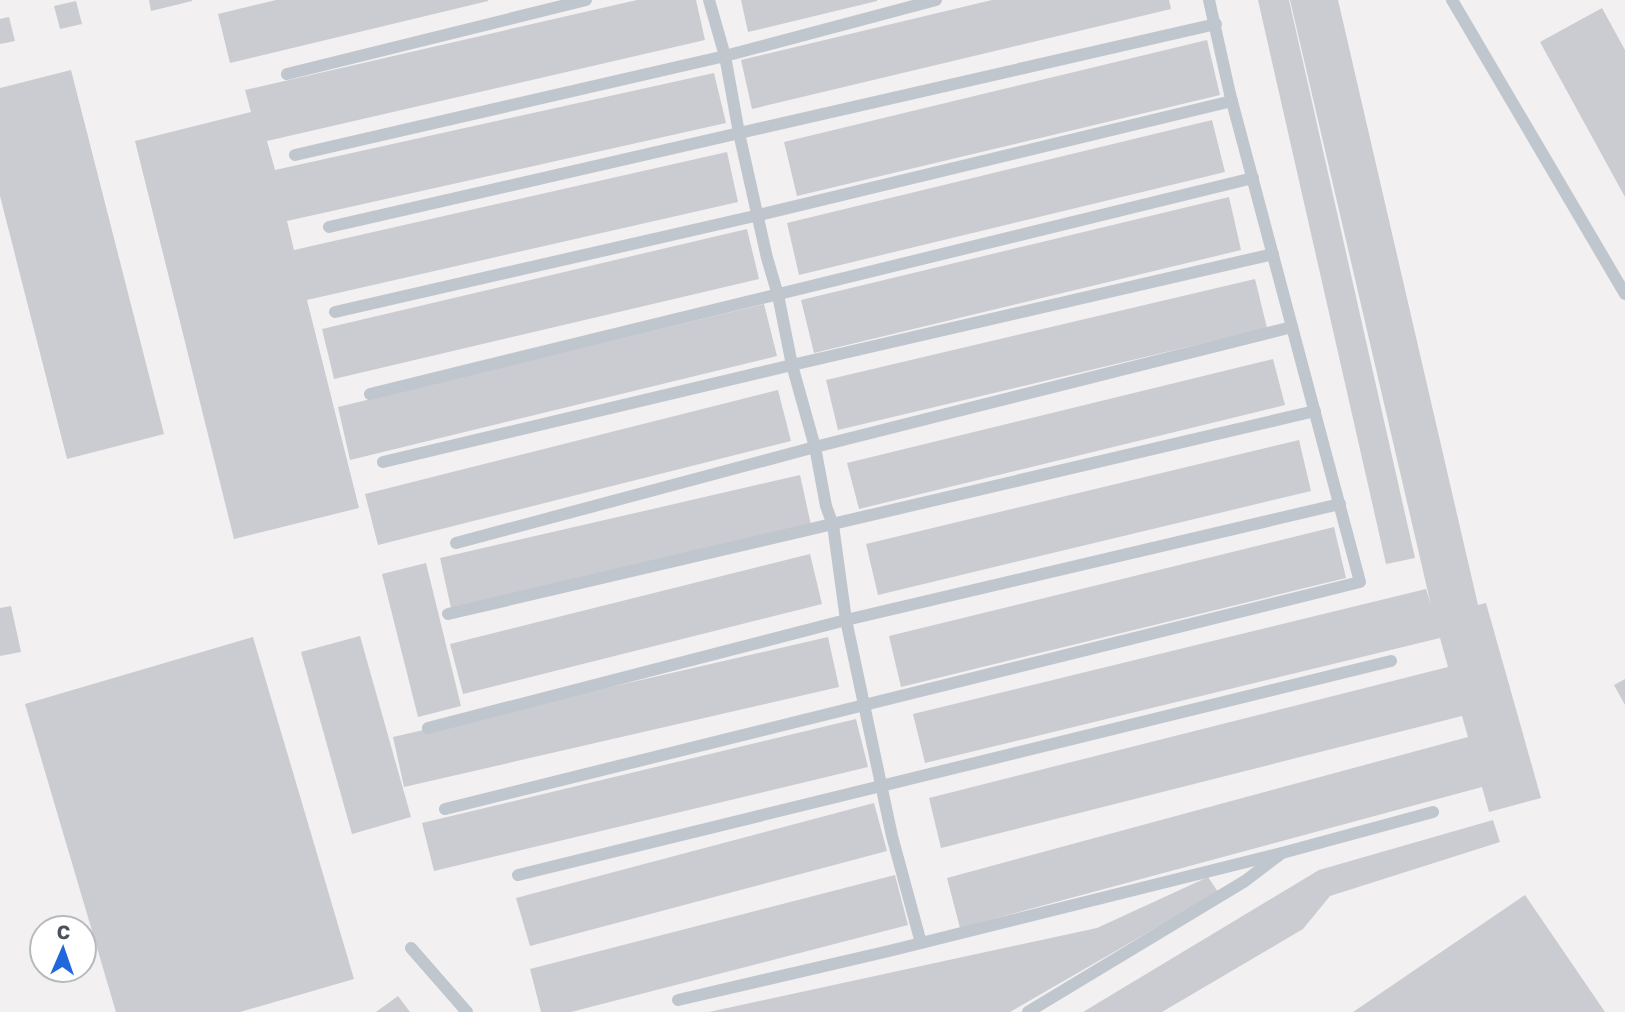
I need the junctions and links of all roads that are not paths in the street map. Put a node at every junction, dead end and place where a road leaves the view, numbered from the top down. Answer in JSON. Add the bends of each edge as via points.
{"nodes":[{"id":1,"x":586,"y":0,"type":"edge"},
{"id":2,"x":709,"y":0,"type":"edge"},
{"id":3,"x":936,"y":0,"type":"edge"},
{"id":4,"x":1209,"y":0,"type":"edge"},
{"id":5,"x":1452,"y":0,"type":"edge"},
{"id":6,"x":1216,"y":24,"type":"junction"},
{"id":7,"x":725,"y":56,"type":"junction"},
{"id":8,"x":288,"y":74,"type":"dead end"},
{"id":9,"x":1232,"y":101,"type":"junction"},
{"id":10,"x":739,"y":134,"type":"junction"},
{"id":11,"x":295,"y":155,"type":"dead end"},
{"id":12,"x":1252,"y":178,"type":"junction"},
{"id":13,"x":759,"y":215,"type":"junction"},
{"id":14,"x":329,"y":227,"type":"dead end"},
{"id":15,"x":1273,"y":254,"type":"junction"},
{"id":16,"x":1625,"y":294,"type":"edge"},
{"id":17,"x":778,"y":295,"type":"junction"},
{"id":18,"x":335,"y":312,"type":"dead end"},
{"id":19,"x":1292,"y":327,"type":"junction"},
{"id":20,"x":792,"y":365,"type":"junction"},
{"id":21,"x":370,"y":394,"type":"dead end"},
{"id":22,"x":1315,"y":411,"type":"junction"},
{"id":23,"x":816,"y":447,"type":"junction"},
{"id":24,"x":383,"y":463,"type":"dead end"},
{"id":25,"x":1340,"y":504,"type":"junction"},
{"id":26,"x":833,"y":525,"type":"junction"},
{"id":27,"x":456,"y":543,"type":"dead end"},
{"id":28,"x":448,"y":614,"type":"dead end"},
{"id":29,"x":846,"y":620,"type":"junction"},
{"id":30,"x":1391,"y":661,"type":"dead end"},
{"id":31,"x":865,"y":704,"type":"junction"},
{"id":32,"x":428,"y":728,"type":"dead end"},
{"id":33,"x":883,"y":786,"type":"junction"},
{"id":34,"x":445,"y":809,"type":"dead end"},
{"id":35,"x":1433,"y":812,"type":"dead end"},
{"id":36,"x":1282,"y":853,"type":"junction"},
{"id":37,"x":518,"y":875,"type":"dead end"},
{"id":38,"x":921,"y":943,"type":"junction"},
{"id":39,"x":411,"y":948,"type":"dead end"},
{"id":40,"x":678,"y":1000,"type":"dead end"},
{"id":41,"x":467,"y":1012,"type":"edge"},
{"id":42,"x":1028,"y":1012,"type":"edge"}],
"edges":[{"from":1,"to":8,"type":"lane"},
{"from":2,"to":7,"type":"lane"},
{"from":3,"to":7,"type":"lane"},
{"from":4,"to":6,"type":"lane"},
{"from":5,"to":16,"type":"lane"},
{"from":6,"to":9,"type":"lane"},
{"from":6,"to":10,"type":"lane"},
{"from":7,"to":10,"type":"lane"},
{"from":7,"to":11,"type":"lane"},
{"from":9,"to":12,"type":"lane"},
{"from":9,"to":13,"type":"lane"},
{"from":10,"to":13,"type":"lane"},
{"from":10,"to":14,"type":"lane"},
{"from":12,"to":15,"type":"lane"},
{"from":12,"to":17,"type":"lane"},
{"from":13,"to":17,"type":"lane"},
{"from":13,"to":18,"type":"lane"},
{"from":15,"to":19,"type":"lane"},
{"from":15,"to":20,"type":"lane"},
{"from":17,"to":20,"type":"lane"},
{"from":17,"to":21,"type":"lane"},
{"from":19,"to":22,"type":"lane"},
{"from":19,"to":23,"type":"lane"},
{"from":20,"to":23,"type":"lane"},
{"from":20,"to":24,"type":"lane"},
{"from":22,"to":25,"type":"lane"},
{"from":22,"to":26,"type":"lane"},
{"from":23,"to":26,"type":"lane"},
{"from":23,"to":27,"type":"lane"},
{"from":25,"to":29,"type":"lane"},
{"from":25,"to":31,"type":"lane","via":[[1360,582]]},
{"from":26,"to":28,"type":"lane"},
{"from":26,"to":29,"type":"lane"},
{"from":29,"to":31,"type":"lane"},
{"from":29,"to":32,"type":"lane"},
{"from":30,"to":33,"type":"lane"},
{"from":31,"to":33,"type":"lane"},
{"from":31,"to":34,"type":"lane"},
{"from":33,"to":37,"type":"lane"},
{"from":33,"to":38,"type":"lane"},
{"from":35,"to":36,"type":"lane"},
{"from":36,"to":38,"type":"lane"},
{"from":36,"to":42,"type":"lane","via":[[1245,881]]},
{"from":38,"to":40,"type":"lane"},
{"from":39,"to":41,"type":"lane"}]}
